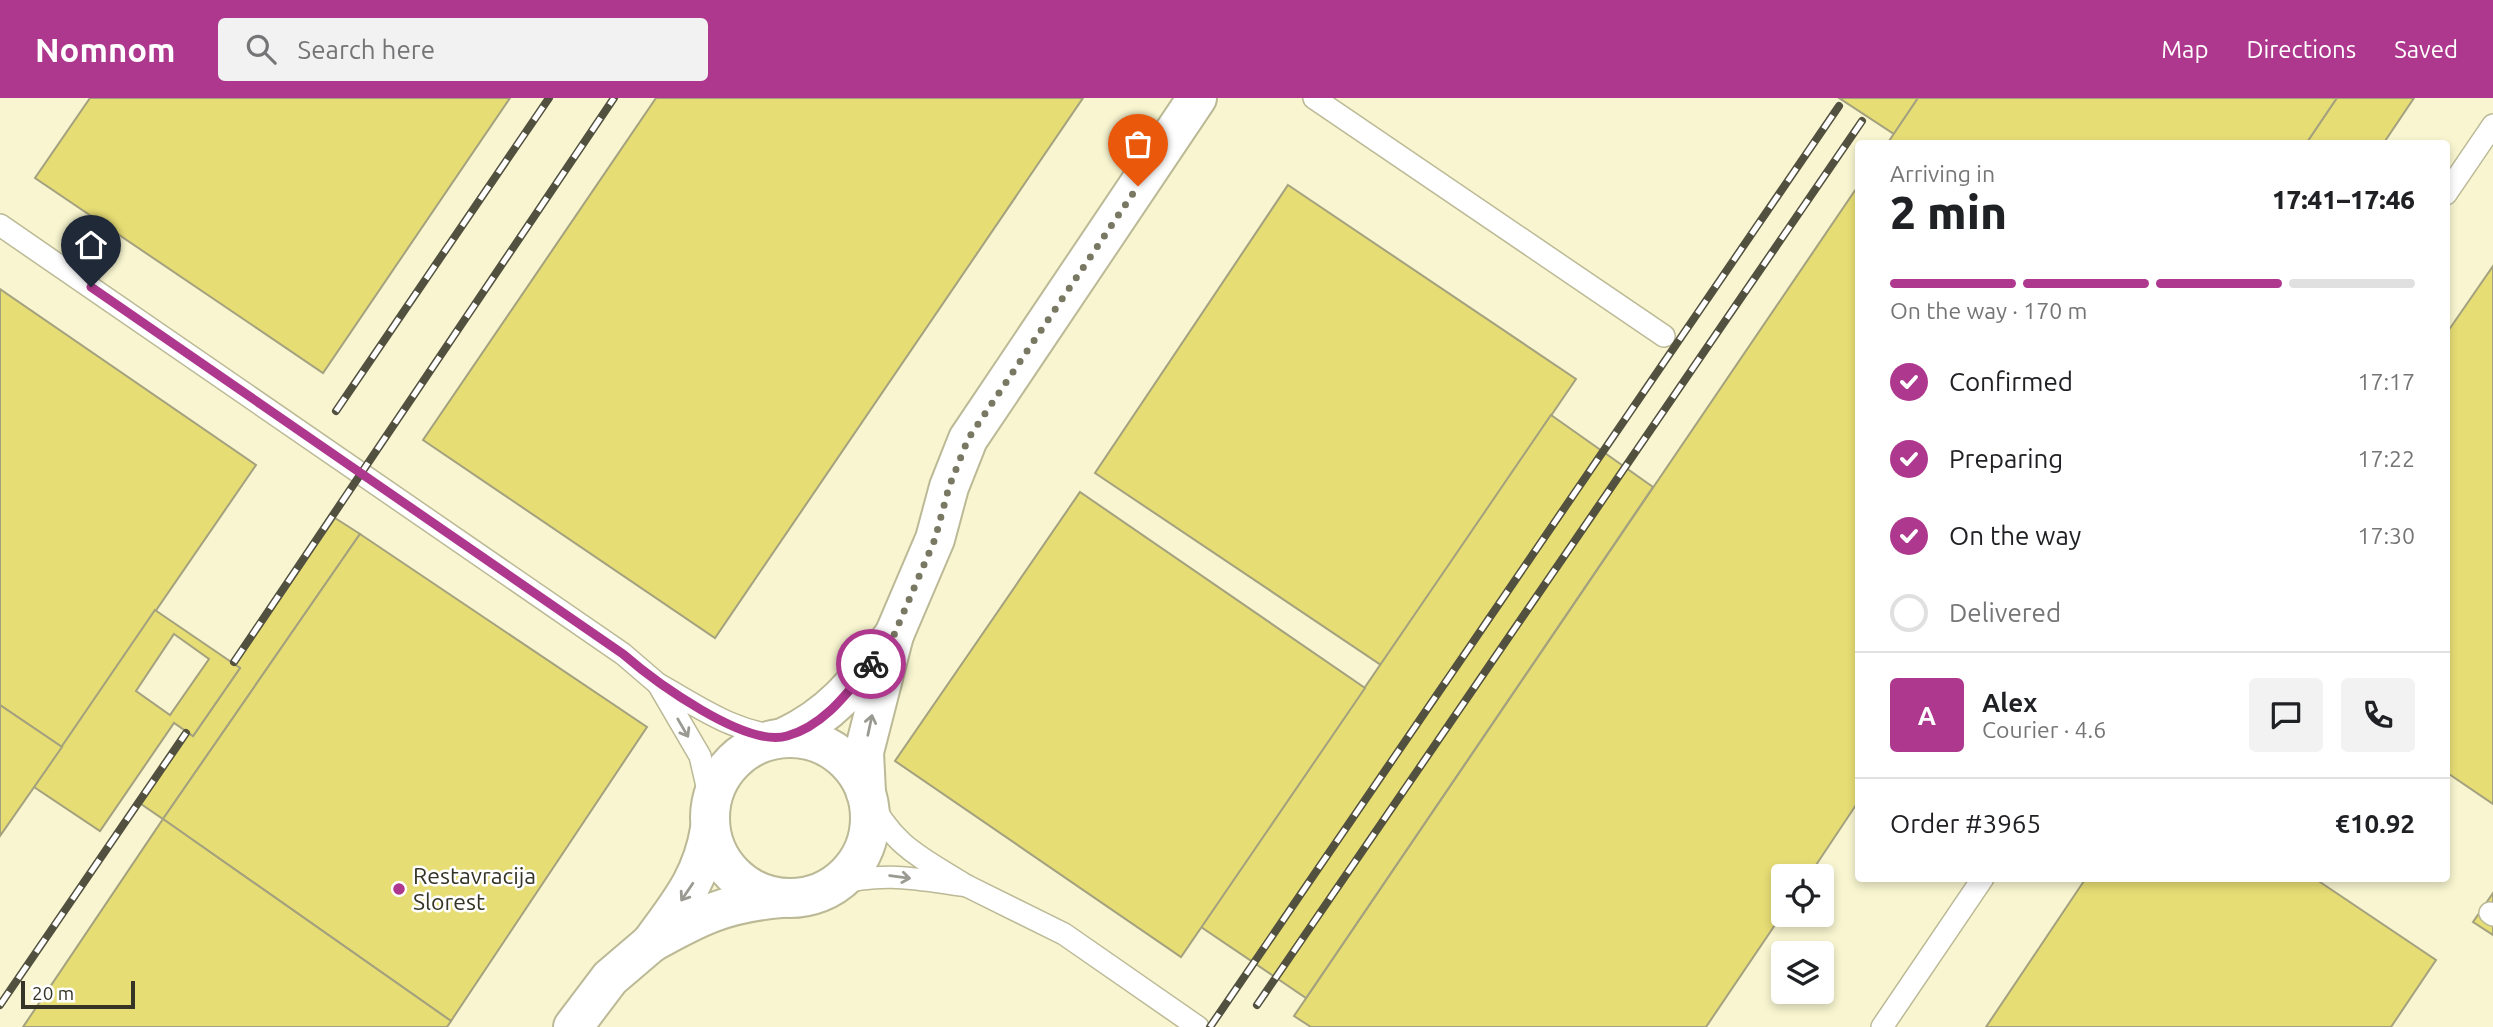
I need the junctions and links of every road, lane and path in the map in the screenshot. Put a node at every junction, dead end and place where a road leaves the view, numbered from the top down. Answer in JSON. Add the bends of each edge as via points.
{"nodes":[{"id":1,"x":1197,"y":98,"type":"edge"},
{"id":2,"x":1314,"y":98,"type":"edge"},
{"id":3,"x":2493,"y":125,"type":"edge"},
{"id":4,"x":2450,"y":188,"type":"edge"},
{"id":5,"x":0,"y":226,"type":"edge"},
{"id":6,"x":1664,"y":336,"type":"dead end"},
{"id":7,"x":894,"y":635,"type":"junction"},
{"id":8,"x":658,"y":684,"type":"junction"},
{"id":9,"x":785,"y":737,"type":"junction"},
{"id":10,"x":866,"y":793,"type":"junction"},
{"id":11,"x":710,"y":816,"type":"junction"},
{"id":12,"x":1980,"y":882,"type":"edge"},
{"id":13,"x":833,"y":885,"type":"junction"},
{"id":14,"x":967,"y":886,"type":"junction"},
{"id":15,"x":782,"y":898,"type":"junction"},
{"id":16,"x":651,"y":943,"type":"junction"},
{"id":17,"x":1195,"y":1026,"type":"edge"},
{"id":18,"x":573,"y":1027,"type":"edge"},
{"id":19,"x":1882,"y":1027,"type":"edge"}],
"edges":[{"from":1,"to":7,"type":"street","via":[[968,439],[935,539]]},
{"from":2,"to":6,"type":"lane"},
{"from":3,"to":4,"type":"lane"},
{"from":5,"to":8,"type":"lane","via":[[521,583]]},
{"from":7,"to":9,"type":"street","via":[[839,703],[813,724]]},
{"from":10,"to":7,"type":"street","one_way":true,"via":[[864,752]]},
{"from":8,"to":9,"type":"lane","via":[[735,728]]},
{"from":8,"to":11,"type":"lane","one_way":true,"via":[[699,756]]},
{"from":9,"to":10,"type":"street","via":[[811,740],[835,751],[854,769]]},
{"from":9,"to":11,"type":"street","via":[[759,744],[737,758],[720,778]]},
{"from":10,"to":13,"type":"street","via":[[870,819],[866,844],[853,868]]},
{"from":10,"to":14,"type":"lane","via":[[881,822],[901,844]]},
{"from":11,"to":15,"type":"street","via":[[718,855],[734,876],[757,891]]},
{"from":11,"to":16,"type":"street","one_way":true,"via":[[705,860]]},
{"from":12,"to":19,"type":"lane"},
{"from":13,"to":14,"type":"lane","one_way":true,"via":[[889,875]]},
{"from":13,"to":15,"type":"street","via":[[810,895]]},
{"from":14,"to":17,"type":"lane","via":[[1063,934]]},
{"from":15,"to":16,"type":"street","via":[[743,901],[705,913]]},
{"from":16,"to":18,"type":"street","via":[[610,978]]}]}
